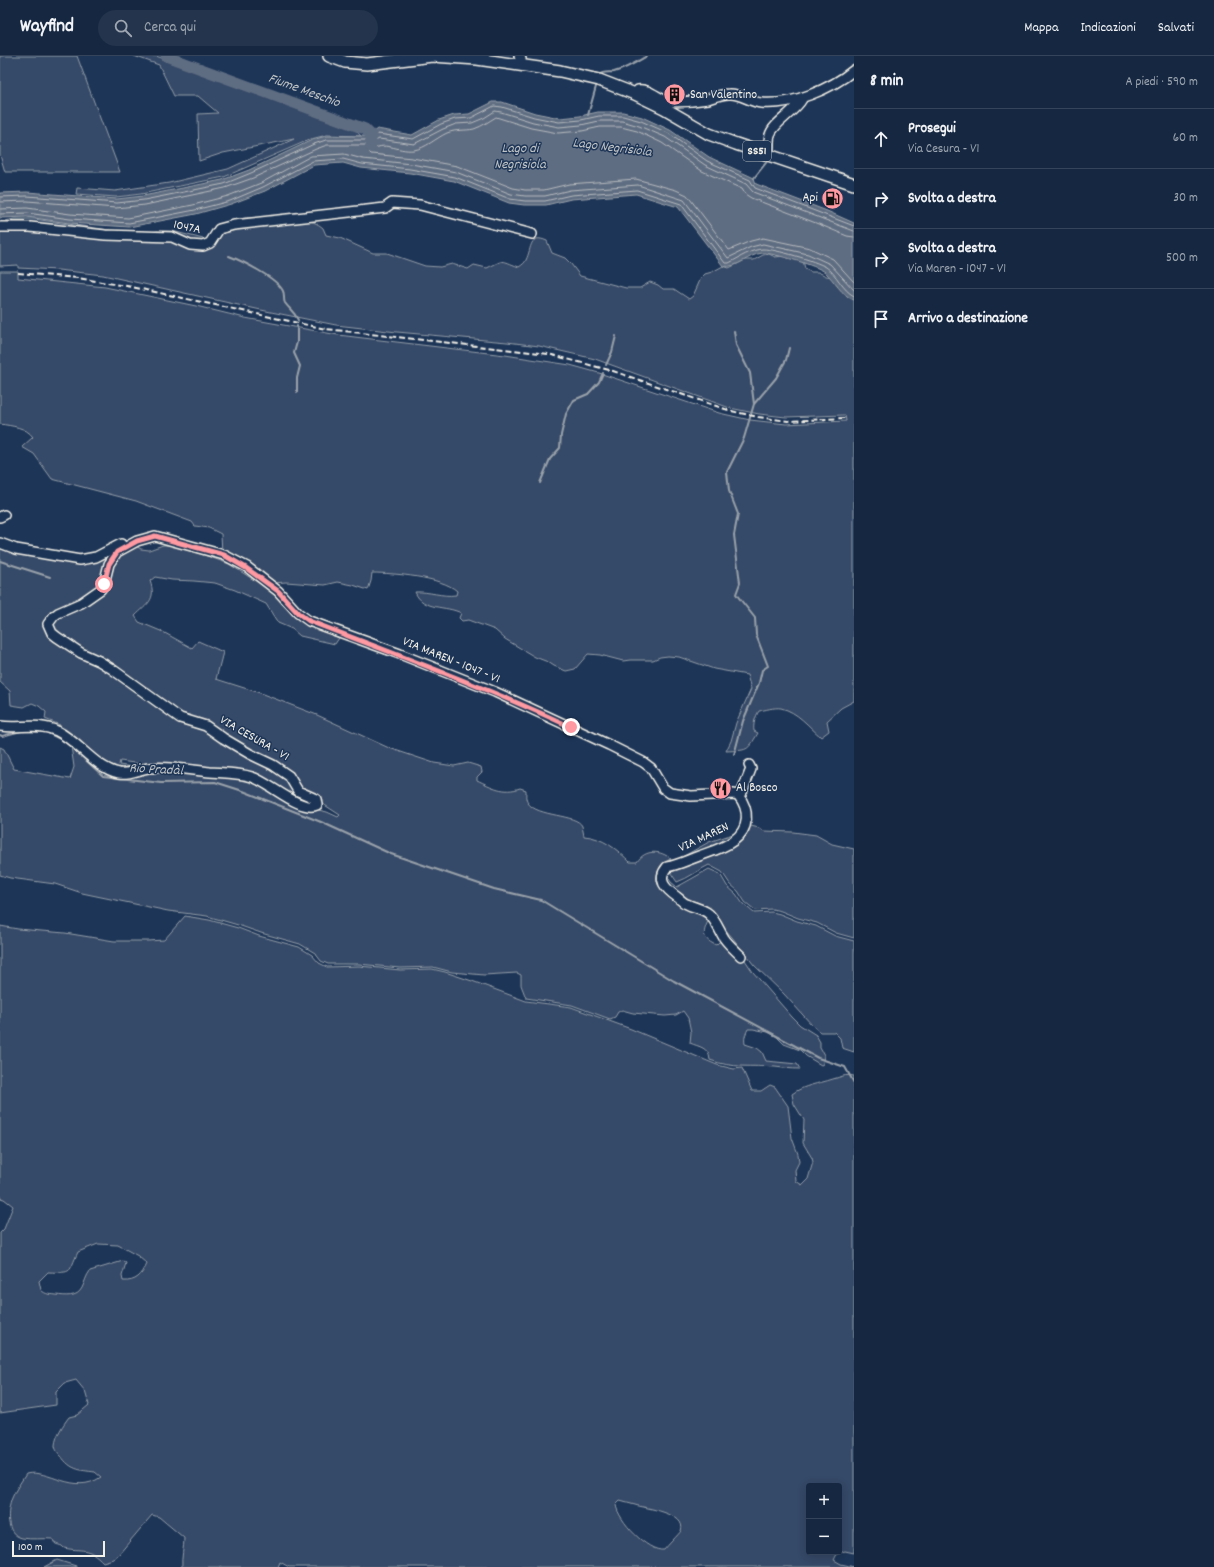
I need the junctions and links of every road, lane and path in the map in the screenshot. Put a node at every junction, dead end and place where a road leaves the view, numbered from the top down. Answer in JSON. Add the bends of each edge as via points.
{"nodes":[{"id":1,"x":330,"y":56,"type":"edge"},
{"id":2,"x":520,"y":60,"type":"edge"},
{"id":3,"x":854,"y":70,"type":"edge"},
{"id":4,"x":635,"y":94,"type":"junction"},
{"id":5,"x":802,"y":99,"type":"junction"},
{"id":6,"x":768,"y":154,"type":"junction"},
{"id":7,"x":854,"y":184,"type":"edge"},
{"id":8,"x":0,"y":227,"type":"edge"},
{"id":9,"x":532,"y":234,"type":"dead end"},
{"id":10,"x":0,"y":543,"type":"edge"},
{"id":11,"x":132,"y":544,"type":"junction"},
{"id":12,"x":0,"y":726,"type":"edge"},
{"id":13,"x":749,"y":765,"type":"dead end"},
{"id":14,"x":738,"y":795,"type":"junction"},
{"id":15,"x":741,"y":956,"type":"dead end"}],
"edges":[{"from":1,"to":2,"type":"main road","number":"SS51","via":[[345,62],[367,64],[432,56]]},
{"from":2,"to":4,"type":"main road","number":"SS51","via":[[598,80]]},
{"from":3,"to":5,"type":"street"},
{"from":4,"to":5,"type":"street","via":[[638,90],[645,89],[669,102],[700,100],[730,94],[760,103]]},
{"from":4,"to":6,"type":"main road","number":"SS51","via":[[709,134]]},
{"from":5,"to":6,"type":"street","via":[[770,134]]},
{"from":6,"to":7,"type":"main road","number":"SS51"},
{"from":8,"to":9,"type":"street","name":"1047A","via":[[30,227],[105,236],[172,237],[190,245],[203,246],[210,243],[219,230],[234,225],[385,208],[392,203],[420,205]]},
{"from":10,"to":11,"type":"street","via":[[23,550],[80,560],[96,557],[128,540]]},
{"from":11,"to":12,"type":"street","name":"VIA CESURA - V1","via":[[112,559],[101,589],[54,616],[48,624],[52,633],[81,653],[99,661],[180,718],[206,726],[250,754],[285,772],[298,791],[316,799],[317,805],[301,805],[252,777],[168,768],[149,768],[121,773],[100,764],[57,731],[43,726]]},
{"from":11,"to":14,"type":"street","name":"VIA MAREN - 1047 - V1","via":[[155,536],[224,555],[278,591],[309,621],[495,692],[609,745],[651,768],[663,788],[670,794]]},
{"from":13,"to":14,"type":"street","via":[[751,769],[742,792]]},
{"from":14,"to":15,"type":"street","name":"VIA MAREN","via":[[747,813],[746,824],[740,835],[733,842],[676,866],[667,867],[662,873],[668,891],[686,904],[700,908],[710,915],[724,938]]}]}
